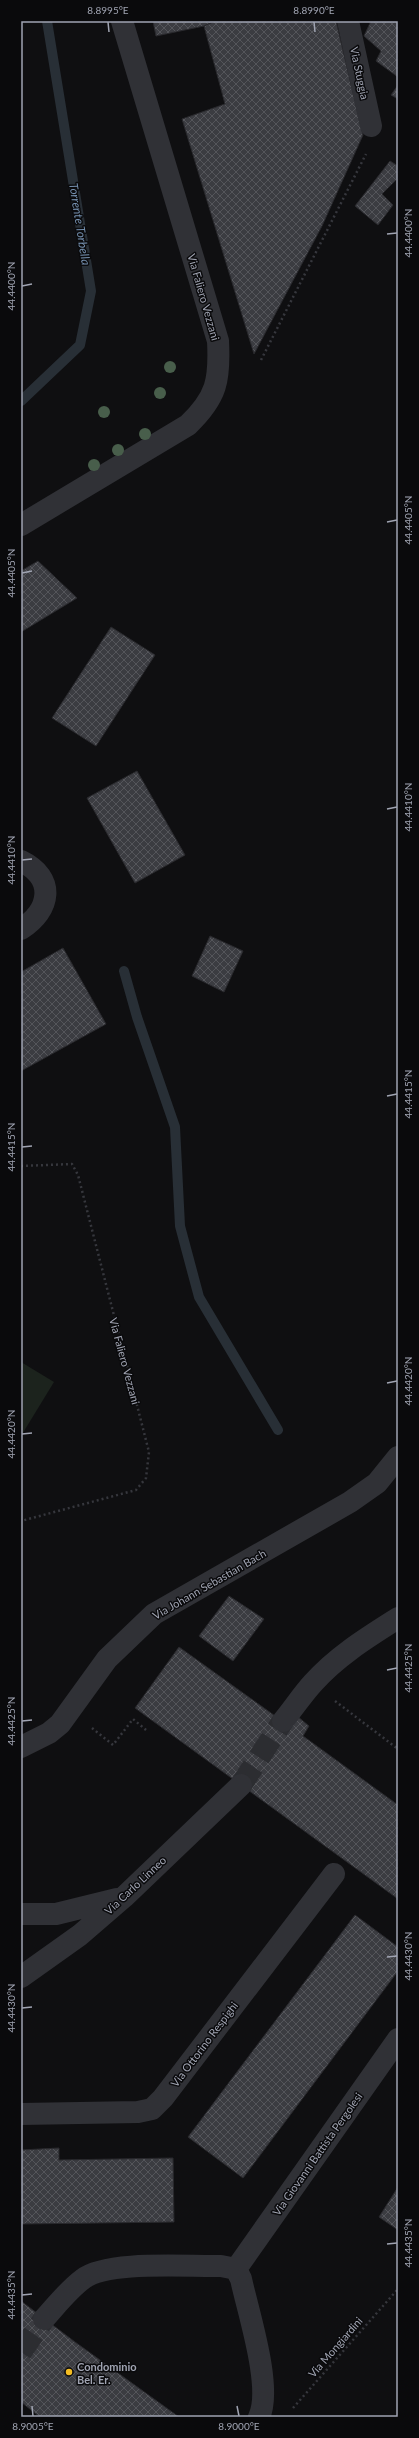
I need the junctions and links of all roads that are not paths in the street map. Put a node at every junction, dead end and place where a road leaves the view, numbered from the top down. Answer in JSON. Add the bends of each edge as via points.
{"nodes":[{"id":1,"x":122,"y":21,"type":"edge"},
{"id":2,"x":348,"y":21,"type":"edge"},
{"id":3,"x":371,"y":126,"type":"road end"},
{"id":4,"x":21,"y":526,"type":"edge"},
{"id":5,"x":21,"y":861,"type":"edge"},
{"id":6,"x":21,"y":929,"type":"edge"},
{"id":7,"x":398,"y":1457,"type":"edge"},
{"id":8,"x":398,"y":1618,"type":"edge"},
{"id":9,"x":283,"y":1721,"type":"tunnel mouth"},
{"id":10,"x":21,"y":1747,"type":"edge"},
{"id":11,"x":241,"y":1785,"type":"tunnel mouth"},
{"id":12,"x":334,"y":1874,"type":"dead end"},
{"id":13,"x":124,"y":1897,"type":"junction"},
{"id":14,"x":21,"y":1914,"type":"edge"},
{"id":15,"x":21,"y":1977,"type":"edge"},
{"id":16,"x":398,"y":2039,"type":"edge"},
{"id":17,"x":21,"y":2114,"type":"edge"},
{"id":18,"x":236,"y":2269,"type":"junction"},
{"id":19,"x":44,"y":2319,"type":"tunnel mouth"},
{"id":20,"x":259,"y":2417,"type":"edge"}],
"edges":[{"from":1,"to":4,"type":"street","name":"Via Faliero Vezzani","via":[[218,341],[219,374],[214,392],[203,410],[188,425]]},
{"from":2,"to":3,"type":"street","name":"Via Stuggia"},
{"from":5,"to":6,"type":"street","via":[[41,876],[47,897],[39,915]]},
{"from":7,"to":10,"type":"street","name":"Via Johann Sebastian Bach","via":[[377,1483],[350,1502],[154,1614],[107,1659],[60,1724],[49,1734]]},
{"from":8,"to":9,"type":"street","via":[[336,1661],[313,1683]]},
{"from":11,"to":13,"type":"street","name":"Via Carlo Linneo"},
{"from":12,"to":17,"type":"street","name":"Via Ottorino Respighi","via":[[152,2109],[138,2112]]},
{"from":13,"to":14,"type":"street","via":[[56,1914]]},
{"from":13,"to":15,"type":"street","name":"Via Carlo Linneo","via":[[80,1935]]},
{"from":16,"to":18,"type":"street","name":"Via Giovanni Battista Pergolesi"},
{"from":18,"to":19,"type":"street","via":[[221,2266],[100,2270],[83,2279]]},
{"from":18,"to":20,"type":"street","via":[[241,2279],[262,2375],[264,2407]]}]}
